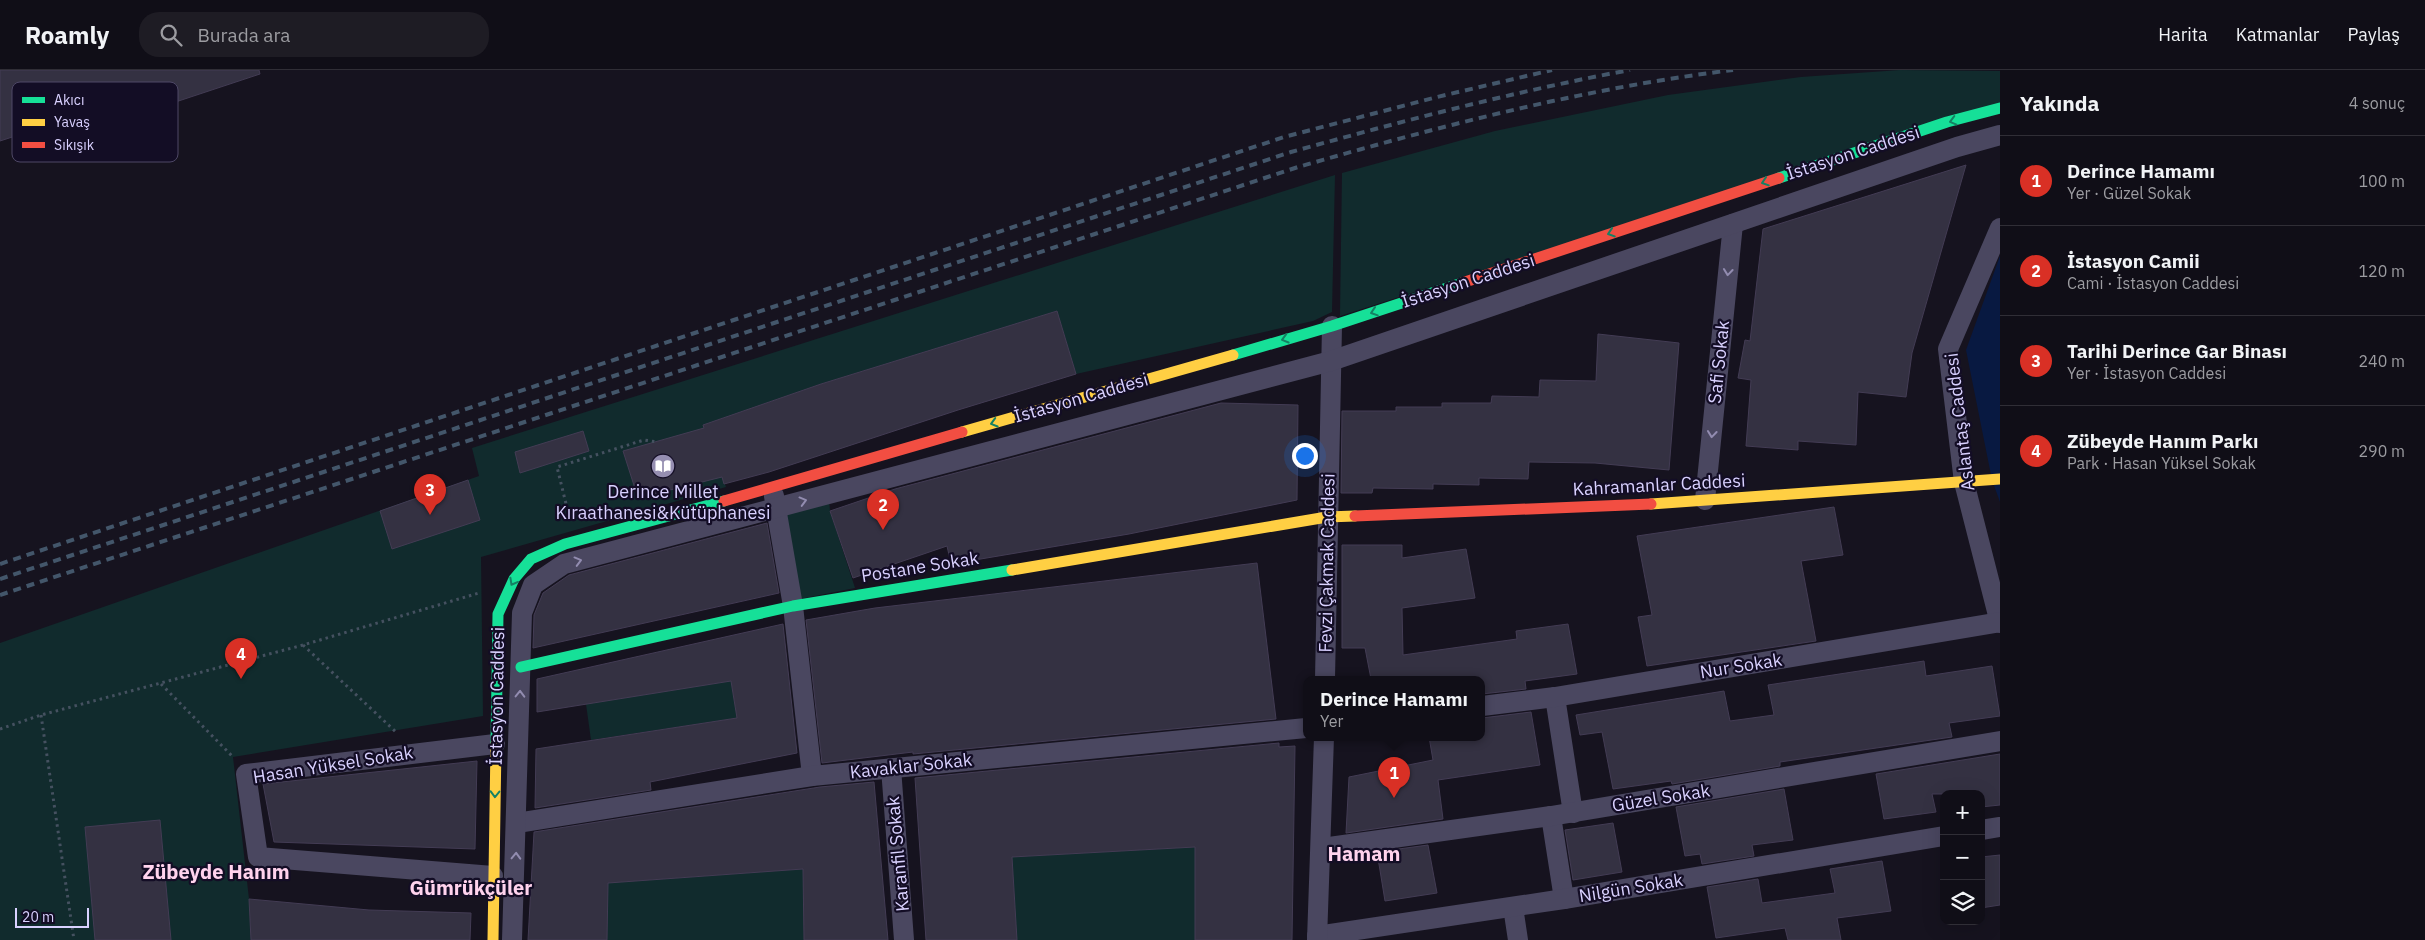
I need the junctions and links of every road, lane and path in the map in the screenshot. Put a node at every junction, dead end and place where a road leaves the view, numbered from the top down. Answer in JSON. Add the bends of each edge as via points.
{"nodes":[{"id":1,"x":2000,"y":108,"type":"edge"},
{"id":2,"x":2000,"y":135,"type":"edge"},
{"id":3,"x":1733,"y":224,"type":"junction"},
{"id":4,"x":2000,"y":228,"type":"edge"},
{"id":5,"x":1332,"y":326,"type":"junction"},
{"id":6,"x":1331,"y":361,"type":"junction"},
{"id":7,"x":657,"y":442,"type":"dead end"},
{"id":8,"x":1996,"y":479,"type":"edge"},
{"id":9,"x":1964,"y":482,"type":"junction"},
{"id":10,"x":773,"y":487,"type":"junction"},
{"id":11,"x":1705,"y":500,"type":"junction"},
{"id":12,"x":777,"y":508,"type":"junction"},
{"id":13,"x":1327,"y":517,"type":"junction"},
{"id":14,"x":570,"y":522,"type":"dead end"},
{"id":15,"x":481,"y":593,"type":"dead end"},
{"id":16,"x":792,"y":606,"type":"junction"},
{"id":17,"x":2000,"y":623,"type":"edge"},
{"id":18,"x":303,"y":645,"type":"junction"},
{"id":19,"x":521,"y":667,"type":"junction"},
{"id":20,"x":1324,"y":676,"type":"edge"},
{"id":21,"x":161,"y":684,"type":"junction"},
{"id":22,"x":1555,"y":697,"type":"junction"},
{"id":23,"x":1485,"y":706,"type":"edge"},
{"id":24,"x":41,"y":715,"type":"junction"},
{"id":25,"x":1303,"y":728,"type":"edge"},
{"id":26,"x":0,"y":729,"type":"edge"},
{"id":27,"x":1324,"y":741,"type":"edge"},
{"id":28,"x":2000,"y":741,"type":"edge"},
{"id":29,"x":496,"y":744,"type":"junction"},
{"id":30,"x":414,"y":752,"type":"junction"},
{"id":31,"x":891,"y":768,"type":"junction"},
{"id":32,"x":246,"y":774,"type":"junction"},
{"id":33,"x":812,"y":776,"type":"junction"},
{"id":34,"x":1573,"y":812,"type":"junction"},
{"id":35,"x":1551,"y":816,"type":"junction"},
{"id":36,"x":517,"y":823,"type":"junction"},
{"id":37,"x":2000,"y":827,"type":"edge"},
{"id":38,"x":1985,"y":829,"type":"edge"},
{"id":39,"x":1940,"y":837,"type":"edge"},
{"id":40,"x":1322,"y":848,"type":"junction"},
{"id":41,"x":493,"y":876,"type":"junction"},
{"id":42,"x":1564,"y":899,"type":"junction"},
{"id":43,"x":1512,"y":907,"type":"junction"},
{"id":44,"x":1317,"y":938,"type":"edge"},
{"id":45,"x":74,"y":940,"type":"edge"},
{"id":46,"x":493,"y":940,"type":"edge"},
{"id":47,"x":512,"y":940,"type":"edge"},
{"id":48,"x":904,"y":940,"type":"edge"},
{"id":49,"x":1518,"y":940,"type":"edge"}],
"edges":[{"from":1,"to":5,"type":"street","name":"İstasyon Caddesi","one_way":true,"via":[[1947,122]]},
{"from":2,"to":3,"type":"street","name":"İstasyon Caddesi"},
{"from":3,"to":6,"type":"street","name":"İstasyon Caddesi"},
{"from":3,"to":11,"type":"street","name":"Safi Sokak","one_way":true},
{"from":4,"to":9,"type":"street","name":"Aslantaş Caddesi","via":[[1948,350]]},
{"from":5,"to":6,"type":"street","name":"Fevzi Çakmak Caddesi"},
{"from":5,"to":10,"type":"street","name":"İstasyon Caddesi","one_way":true},
{"from":12,"to":6,"type":"street","name":"İstasyon Caddesi","one_way":true},
{"from":6,"to":13,"type":"street","name":"Fevzi Çakmak Caddesi"},
{"from":7,"to":14,"type":"path","via":[[644,440],[557,467]]},
{"from":8,"to":9,"type":"street","name":"Kahramanlar Caddesi"},
{"from":9,"to":11,"type":"street","name":"Kahramanlar Caddesi"},
{"from":9,"to":17,"type":"street","name":"Aslantaş Caddesi"},
{"from":10,"to":12,"type":"street"},
{"from":10,"to":29,"type":"street","name":"İstasyon Caddesi","one_way":true,"via":[[565,544],[531,559],[514,579],[498,614]]},
{"from":11,"to":13,"type":"street","name":"Kahramanlar Caddesi"},
{"from":12,"to":16,"type":"street"},
{"from":19,"to":12,"type":"street","name":"İstasyon Caddesi","one_way":true,"via":[[522,613],[533,585],[564,564]]},
{"from":13,"to":16,"type":"street","name":"Postane Sokak"},
{"from":13,"to":20,"type":"street","name":"Fevzi Çakmak Caddesi"},
{"from":15,"to":18,"type":"path"},
{"from":16,"to":19,"type":"street","name":"Postane Sokak"},
{"from":16,"to":33,"type":"street"},
{"from":17,"to":22,"type":"street","name":"Nur Sokak"},
{"from":18,"to":21,"type":"path"},
{"from":18,"to":30,"type":"path"},
{"from":36,"to":19,"type":"street","name":"İstasyon Caddesi","one_way":true},
{"from":21,"to":24,"type":"path"},
{"from":21,"to":32,"type":"path"},
{"from":22,"to":23,"type":"street","name":"Nur Sokak"},
{"from":22,"to":34,"type":"street"},
{"from":24,"to":26,"type":"path"},
{"from":24,"to":45,"type":"path"},
{"from":25,"to":31,"type":"street","name":"Kavaklar Sokak"},
{"from":27,"to":40,"type":"street"},
{"from":28,"to":34,"type":"street","name":"Güzel Sokak"},
{"from":29,"to":30,"type":"street","name":"Hasan Yüksel Sokak"},
{"from":29,"to":41,"type":"street","name":"İstasyon Caddesi","one_way":true},
{"from":30,"to":32,"type":"street","name":"Hasan Yüksel Sokak"},
{"from":31,"to":33,"type":"street","name":"Kavaklar Sokak"},
{"from":31,"to":48,"type":"street","name":"Karanfil Sokak"},
{"from":32,"to":41,"type":"street","name":"Hasan Yüksel Sokak","via":[[258,857]]},
{"from":33,"to":36,"type":"street","name":"Kavaklar Sokak"},
{"from":34,"to":35,"type":"street","name":"Güzel Sokak"},
{"from":35,"to":40,"type":"street","name":"Güzel Sokak"},
{"from":35,"to":42,"type":"street"},
{"from":47,"to":36,"type":"street","name":"İstasyon Caddesi","one_way":true},
{"from":37,"to":38,"type":"street"},
{"from":39,"to":42,"type":"street","name":"Nilgün Sokak"},
{"from":40,"to":44,"type":"street"},
{"from":41,"to":46,"type":"street","name":"İstasyon Caddesi"},
{"from":42,"to":43,"type":"street","name":"Nilgün Sokak"},
{"from":43,"to":44,"type":"street","name":"Nilgün Sokak"},
{"from":43,"to":49,"type":"street"}]}
